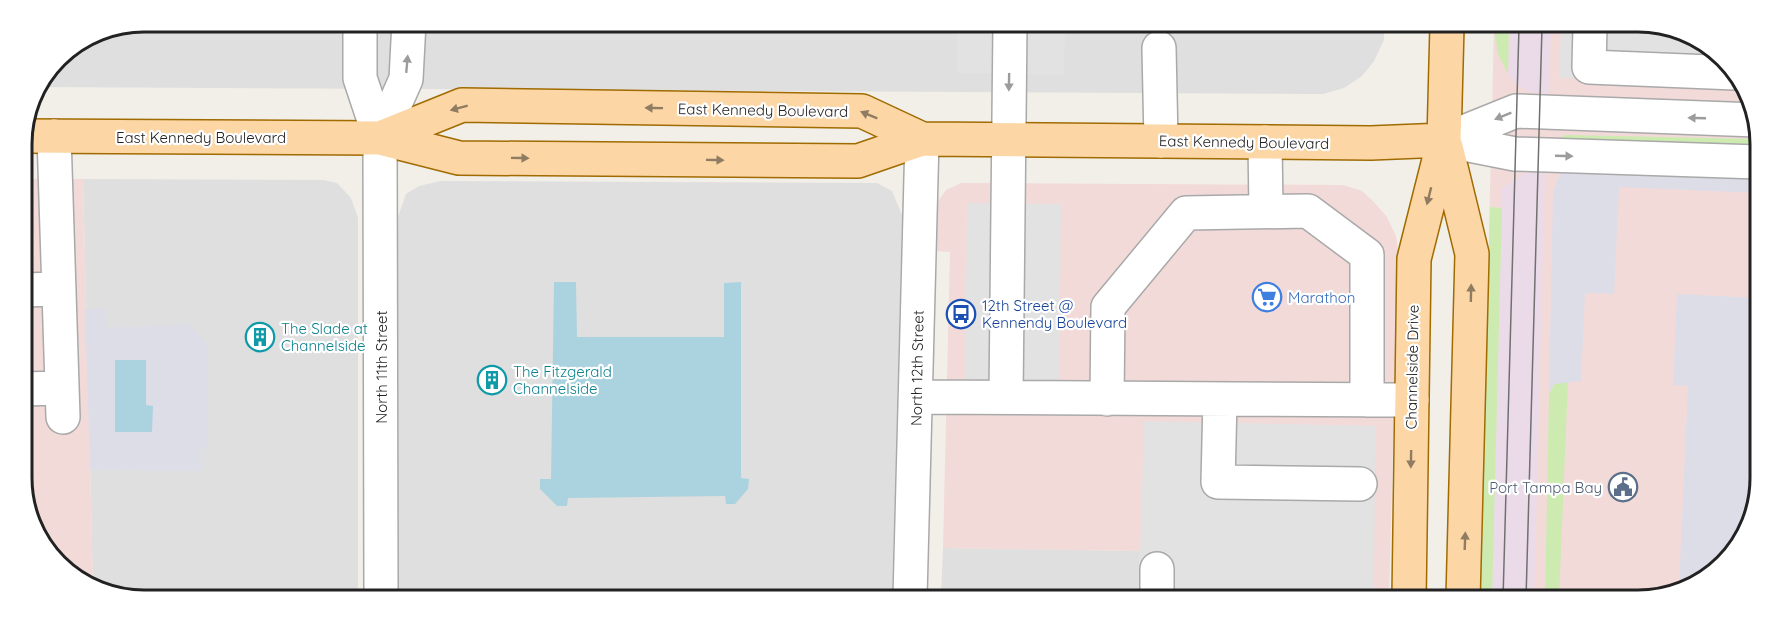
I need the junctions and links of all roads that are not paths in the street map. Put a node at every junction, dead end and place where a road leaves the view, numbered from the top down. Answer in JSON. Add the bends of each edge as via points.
{"nodes":[{"id":1,"x":360,"y":32,"type":"edge"},
{"id":2,"x":408,"y":32,"type":"edge"},
{"id":3,"x":1010,"y":32,"type":"edge"},
{"id":4,"x":1447,"y":32,"type":"edge"},
{"id":5,"x":1590,"y":32,"type":"edge"},
{"id":6,"x":1159,"y":48,"type":"dead end"},
{"id":7,"x":1724,"y":73,"type":"edge"},
{"id":8,"x":1747,"y":120,"type":"edge"},
{"id":9,"x":32,"y":136,"type":"edge"},
{"id":10,"x":54,"y":136,"type":"junction"},
{"id":11,"x":380,"y":138,"type":"junction"},
{"id":12,"x":922,"y":139,"type":"junction"},
{"id":13,"x":1008,"y":140,"type":"junction"},
{"id":14,"x":1444,"y":140,"type":"junction"},
{"id":15,"x":1161,"y":141,"type":"junction"},
{"id":16,"x":1265,"y":142,"type":"junction"},
{"id":17,"x":1750,"y":162,"type":"edge"},
{"id":18,"x":1266,"y":212,"type":"junction"},
{"id":19,"x":59,"y":289,"type":"junction"},
{"id":20,"x":32,"y":290,"type":"edge"},
{"id":21,"x":1367,"y":348,"type":"junction"},
{"id":22,"x":1412,"y":349,"type":"junction"},
{"id":23,"x":32,"y":392,"type":"edge"},
{"id":24,"x":916,"y":397,"type":"junction"},
{"id":25,"x":1006,"y":398,"type":"junction"},
{"id":26,"x":1107,"y":399,"type":"junction"},
{"id":27,"x":1220,"y":400,"type":"junction"},
{"id":28,"x":1367,"y":400,"type":"junction"},
{"id":29,"x":1412,"y":400,"type":"junction"},
{"id":30,"x":1360,"y":484,"type":"dead end"},
{"id":31,"x":910,"y":589,"type":"edge"},
{"id":32,"x":1409,"y":589,"type":"edge"},
{"id":33,"x":1463,"y":589,"type":"edge"},
{"id":34,"x":381,"y":590,"type":"edge"}],
"edges":[{"from":1,"to":11,"type":"street","via":[[360,78]]},
{"from":11,"to":2,"type":"street","one_way":true,"via":[[406,79]]},
{"from":3,"to":13,"type":"street","one_way":true},
{"from":4,"to":14,"type":"main road","name":"Channelside Drive"},
{"from":5,"to":7,"type":"street","via":[[1589,67]]},
{"from":6,"to":15,"type":"street"},
{"from":8,"to":14,"type":"street","one_way":true,"via":[[1516,111]]},
{"from":9,"to":10,"type":"main road","name":"East Kennedy Boulevard"},
{"from":10,"to":11,"type":"main road","name":"East Kennedy Boulevard"},
{"from":10,"to":19,"type":"street"},
{"from":11,"to":12,"type":"main road","name":"East Kennedy Boulevard","one_way":true,"via":[[459,158],[858,161]]},
{"from":12,"to":11,"type":"main road","name":"East Kennedy Boulevard","one_way":true,"via":[[862,111],[462,105]]},
{"from":11,"to":34,"type":"street","name":"North 11th Street"},
{"from":12,"to":13,"type":"main road","name":"East Kennedy Boulevard"},
{"from":12,"to":24,"type":"street","name":"North 12th Street"},
{"from":13,"to":15,"type":"main road","name":"East Kennedy Boulevard"},
{"from":13,"to":25,"type":"street"},
{"from":14,"to":16,"type":"main road","name":"East Kennedy Boulevard"},
{"from":14,"to":17,"type":"street","one_way":true,"via":[[1515,154]]},
{"from":14,"to":22,"type":"main road","name":"Channelside Drive","one_way":true,"via":[[1414,259]]},
{"from":33,"to":14,"type":"main road","name":"Channelside Drive","one_way":true,"via":[[1472,254]]},
{"from":15,"to":16,"type":"main road","name":"East Kennedy Boulevard"},
{"from":16,"to":18,"type":"street"},
{"from":18,"to":21,"type":"street","via":[[1308,212],[1367,255]]},
{"from":18,"to":26,"type":"street","via":[[1186,213],[1108,307]]},
{"from":19,"to":20,"type":"street"},
{"from":19,"to":23,"type":"street","via":[[62,402]]},
{"from":21,"to":22,"type":"street"},
{"from":21,"to":28,"type":"street"},
{"from":22,"to":29,"type":"main road","name":"Channelside Drive"},
{"from":24,"to":25,"type":"street"},
{"from":24,"to":31,"type":"street","name":"North 12th Street"},
{"from":25,"to":26,"type":"street"},
{"from":26,"to":27,"type":"street"},
{"from":27,"to":28,"type":"street"},
{"from":27,"to":30,"type":"street","via":[[1218,482]]},
{"from":28,"to":29,"type":"street"},
{"from":29,"to":32,"type":"main road","name":"Channelside Drive","one_way":true}]}
